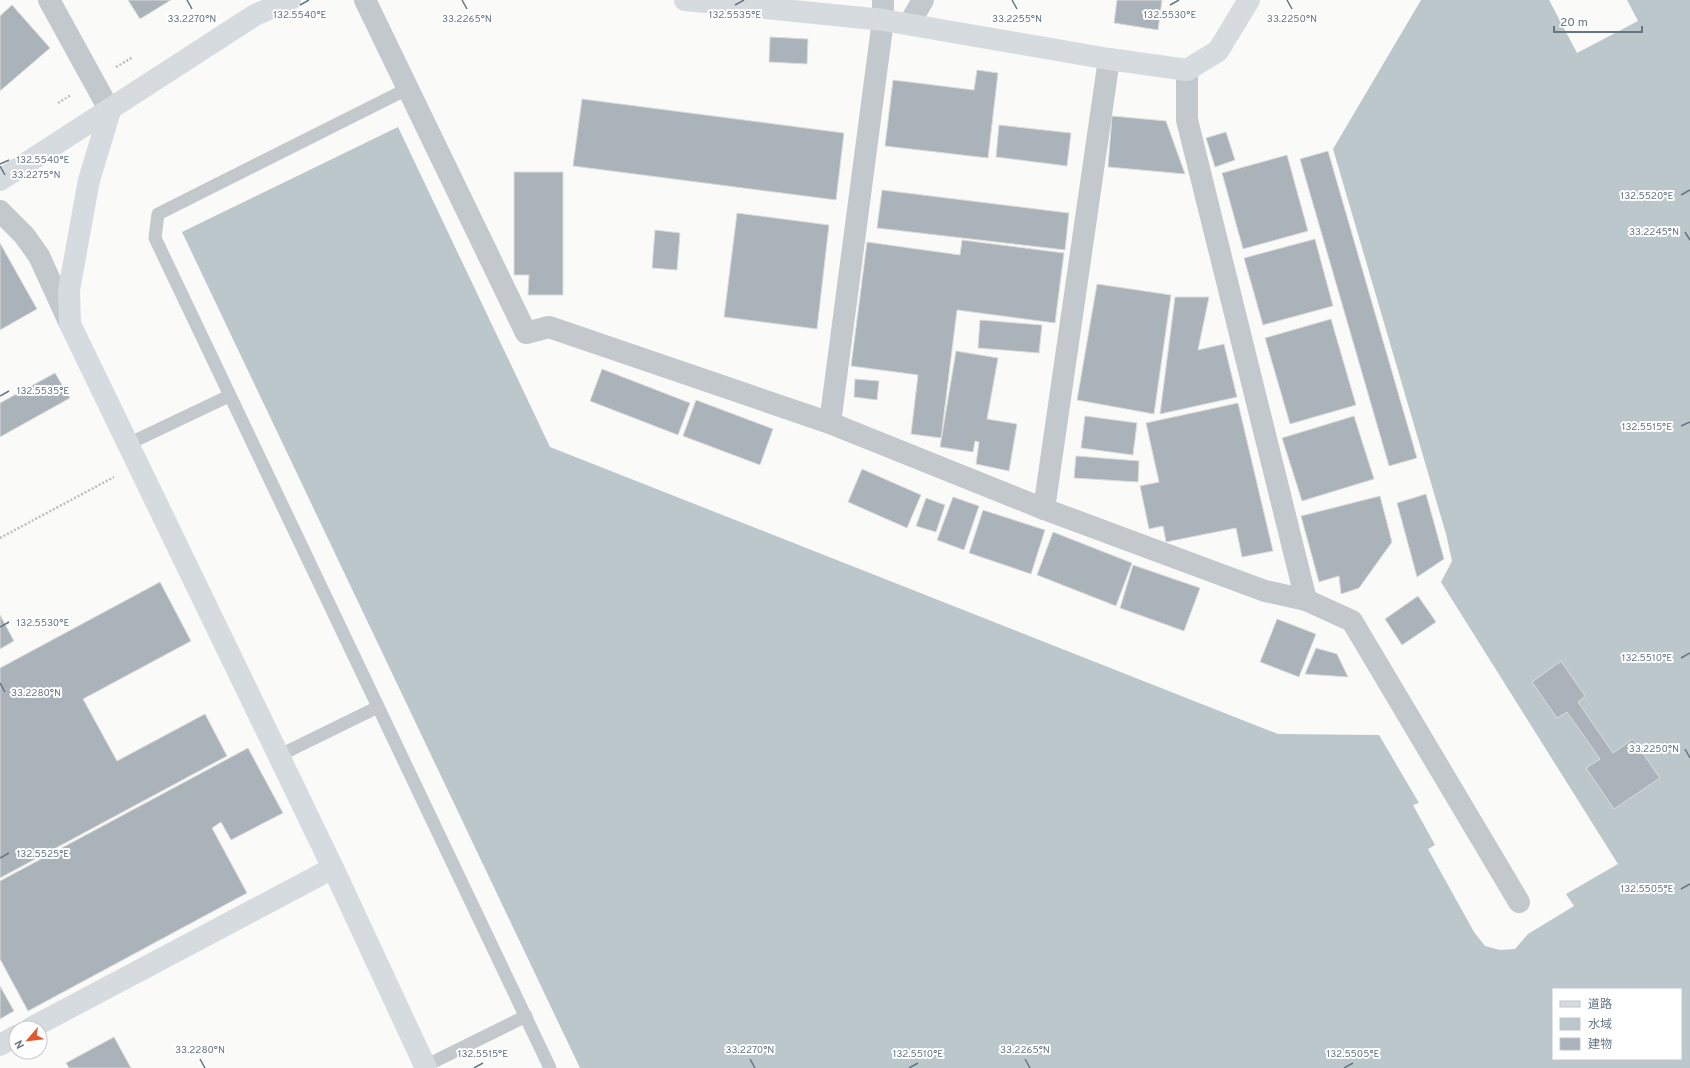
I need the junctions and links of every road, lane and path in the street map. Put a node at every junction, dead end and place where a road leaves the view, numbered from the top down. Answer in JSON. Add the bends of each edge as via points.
{"nodes":[{"id":1,"x":49,"y":0,"type":"edge"},
{"id":2,"x":290,"y":0,"type":"edge"},
{"id":3,"x":365,"y":0,"type":"edge"},
{"id":4,"x":685,"y":0,"type":"edge"},
{"id":5,"x":923,"y":0,"type":"edge"},
{"id":6,"x":1249,"y":0,"type":"edge"},
{"id":7,"x":883,"y":10,"type":"edge"},
{"id":8,"x":909,"y":24,"type":"junction"},
{"id":9,"x":1109,"y":59,"type":"junction"},
{"id":10,"x":1187,"y":70,"type":"junction"},
{"id":11,"x":407,"y":89,"type":"junction"},
{"id":12,"x":110,"y":111,"type":"junction"},
{"id":13,"x":0,"y":180,"type":"edge"},
{"id":14,"x":0,"y":212,"type":"edge"},
{"id":15,"x":70,"y":324,"type":"junction"},
{"id":16,"x":229,"y":396,"type":"junction"},
{"id":17,"x":830,"y":423,"type":"junction"},
{"id":18,"x":128,"y":444,"type":"junction"},
{"id":19,"x":138,"y":465,"type":"junction"},
{"id":20,"x":1044,"y":509,"type":"junction"},
{"id":21,"x":0,"y":538,"type":"edge"},
{"id":22,"x":1306,"y":600,"type":"junction"},
{"id":23,"x":378,"y":707,"type":"junction"},
{"id":24,"x":278,"y":756,"type":"junction"},
{"id":25,"x":333,"y":868,"type":"junction"},
{"id":26,"x":1519,"y":902,"type":"dead end"},
{"id":27,"x":526,"y":1016,"type":"junction"},
{"id":28,"x":46,"y":1020,"type":"edge"},
{"id":29,"x":425,"y":1067,"type":"edge"},
{"id":30,"x":550,"y":1068,"type":"edge"}],
"edges":[{"from":1,"to":12,"type":"street"},
{"from":2,"to":12,"type":"street","via":[[255,15]]},
{"from":3,"to":11,"type":"street"},
{"from":4,"to":7,"type":"street"},
{"from":5,"to":8,"type":"street"},
{"from":6,"to":10,"type":"street","via":[[1218,51]]},
{"from":7,"to":8,"type":"street"},
{"from":7,"to":17,"type":"street"},
{"from":8,"to":9,"type":"street"},
{"from":9,"to":10,"type":"street"},
{"from":9,"to":20,"type":"street"},
{"from":10,"to":22,"type":"street","via":[[1187,120]]},
{"from":11,"to":16,"type":"lane","via":[[158,214],[155,238]]},
{"from":11,"to":17,"type":"street","via":[[526,333],[549,327]]},
{"from":12,"to":13,"type":"street"},
{"from":12,"to":15,"type":"street","via":[[86,195],[69,290]]},
{"from":14,"to":15,"type":"street","via":[[24,235],[39,256]]},
{"from":15,"to":18,"type":"street"},
{"from":16,"to":18,"type":"lane"},
{"from":16,"to":23,"type":"lane"},
{"from":17,"to":20,"type":"street"},
{"from":18,"to":19,"type":"street"},
{"from":19,"to":21,"type":"path"},
{"from":19,"to":24,"type":"street"},
{"from":20,"to":22,"type":"street","via":[[1265,591]]},
{"from":22,"to":26,"type":"street","via":[[1352,621]]},
{"from":23,"to":24,"type":"lane"},
{"from":23,"to":27,"type":"lane"},
{"from":24,"to":25,"type":"street"},
{"from":25,"to":28,"type":"street"},
{"from":25,"to":29,"type":"street"},
{"from":27,"to":29,"type":"lane"},
{"from":27,"to":30,"type":"lane"}]}
